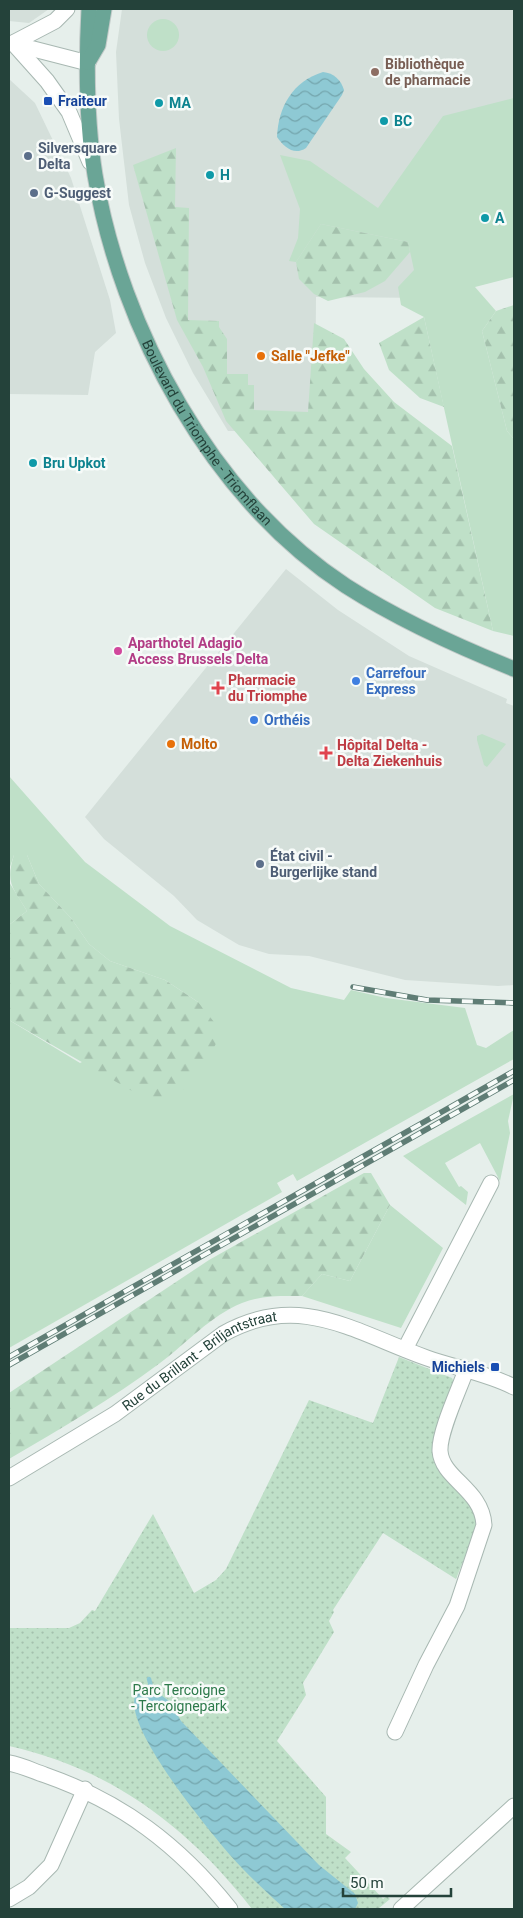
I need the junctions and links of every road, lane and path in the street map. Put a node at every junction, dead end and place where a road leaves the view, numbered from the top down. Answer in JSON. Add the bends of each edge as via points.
{"nodes":[{"id":1,"x":67,"y":9,"type":"edge"},
{"id":2,"x":88,"y":9,"type":"edge"},
{"id":3,"x":104,"y":9,"type":"edge"},
{"id":4,"x":11,"y":43,"type":"edge"},
{"id":5,"x":88,"y":63,"type":"junction"},
{"id":6,"x":95,"y":175,"type":"junction"},
{"id":7,"x":514,"y":669,"type":"edge"},
{"id":8,"x":491,"y":1183,"type":"dead end"},
{"id":9,"x":406,"y":1348,"type":"junction"},
{"id":10,"x":466,"y":1370,"type":"junction"},
{"id":11,"x":514,"y":1387,"type":"edge"},
{"id":12,"x":9,"y":1478,"type":"edge"},
{"id":13,"x":395,"y":1732,"type":"dead end"},
{"id":14,"x":9,"y":1763,"type":"edge"},
{"id":15,"x":85,"y":1789,"type":"junction"},
{"id":16,"x":514,"y":1806,"type":"edge"},
{"id":17,"x":9,"y":1899,"type":"edge"},
{"id":18,"x":230,"y":1909,"type":"edge"},
{"id":19,"x":401,"y":1909,"type":"edge"}],
"edges":[{"from":1,"to":4,"type":"street","via":[[55,21]]},
{"from":2,"to":5,"type":"main road","name":"Boulevard du Triomphe - Triomflaan"},
{"from":3,"to":5,"type":"main road","via":[[98,45]]},
{"from":4,"to":5,"type":"street"},
{"from":4,"to":6,"type":"street","via":[[47,81],[69,112]]},
{"from":5,"to":6,"type":"main road","name":"Boulevard du Triomphe - Triomflaan","via":[[90,140]]},
{"from":6,"to":7,"type":"main road","name":"Boulevard du Triomphe - Triomflaan","via":[[121,278],[162,373],[206,447],[247,498],[297,547],[346,586],[438,636]]},
{"from":8,"to":9,"type":"street"},
{"from":9,"to":10,"type":"street","name":"Rue du Brillant - Briljantstraat"},
{"from":9,"to":12,"type":"street","name":"Rue du Brillant - Briljantstraat","via":[[332,1321],[304,1315],[275,1314],[243,1323],[223,1334],[115,1414]]},
{"from":10,"to":11,"type":"street","name":"Rue du Brillant - Briljantstraat"},
{"from":10,"to":13,"type":"street","via":[[440,1449],[445,1465],[476,1499],[483,1512],[484,1525],[456,1606]]},
{"from":14,"to":15,"type":"street"},
{"from":15,"to":17,"type":"street","via":[[51,1865],[29,1887]]},
{"from":15,"to":18,"type":"street","via":[[158,1836],[186,1860]]},
{"from":16,"to":19,"type":"street"}]}
